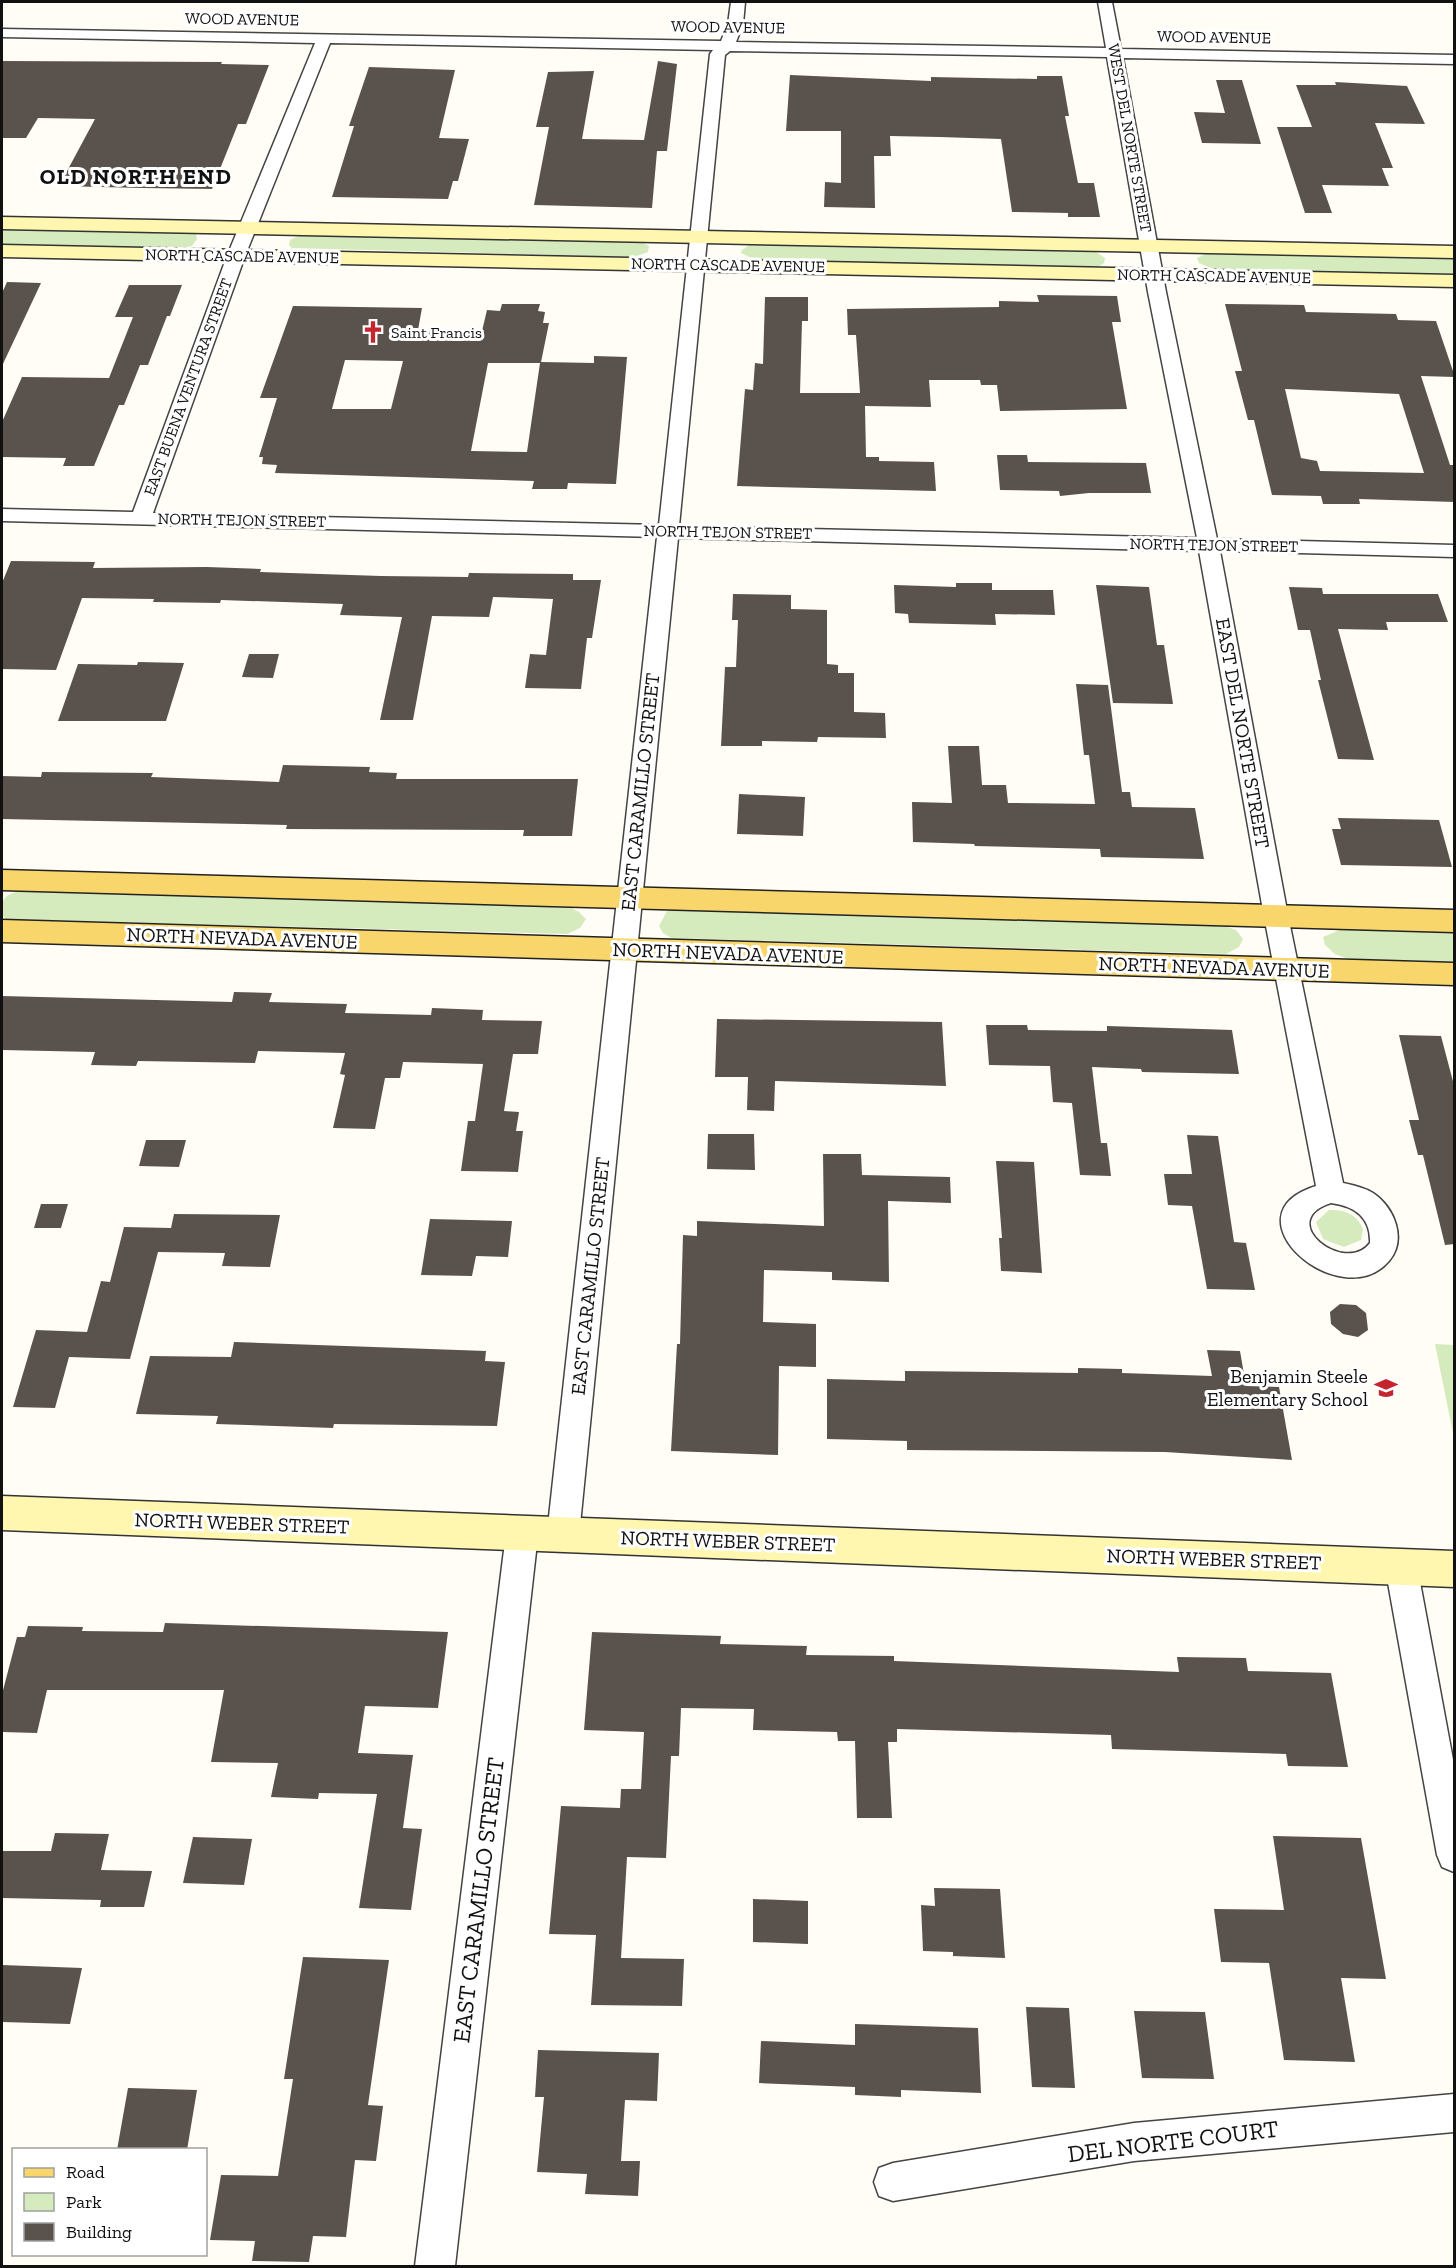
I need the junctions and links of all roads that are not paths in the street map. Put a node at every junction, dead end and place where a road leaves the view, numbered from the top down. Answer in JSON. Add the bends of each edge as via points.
{"nodes":[{"id":1,"x":738,"y":2,"type":"edge"},
{"id":2,"x":1105,"y":2,"type":"edge"},
{"id":3,"x":2,"y":33,"type":"edge"},
{"id":4,"x":324,"y":39,"type":"junction"},
{"id":5,"x":728,"y":45,"type":"junction"},
{"id":6,"x":1115,"y":54,"type":"junction"},
{"id":7,"x":1455,"y":59,"type":"edge"},
{"id":8,"x":2,"y":223,"type":"edge"},
{"id":9,"x":248,"y":228,"type":"junction"},
{"id":10,"x":697,"y":237,"type":"junction"},
{"id":11,"x":1149,"y":246,"type":"junction"},
{"id":12,"x":2,"y":251,"type":"edge"},
{"id":13,"x":1455,"y":252,"type":"edge"},
{"id":14,"x":236,"y":256,"type":"junction"},
{"id":15,"x":694,"y":264,"type":"junction"},
{"id":16,"x":1154,"y":274,"type":"junction"},
{"id":17,"x":1455,"y":281,"type":"edge"},
{"id":18,"x":2,"y":515,"type":"edge"},
{"id":19,"x":141,"y":518,"type":"junction"},
{"id":20,"x":668,"y":531,"type":"junction"},
{"id":21,"x":1209,"y":545,"type":"junction"},
{"id":22,"x":1455,"y":550,"type":"edge"},
{"id":23,"x":2,"y":879,"type":"edge"},
{"id":24,"x":630,"y":897,"type":"junction"},
{"id":25,"x":1276,"y":916,"type":"junction"},
{"id":26,"x":1455,"y":921,"type":"edge"},
{"id":27,"x":2,"y":931,"type":"edge"},
{"id":28,"x":623,"y":950,"type":"junction"},
{"id":29,"x":1288,"y":970,"type":"junction"},
{"id":30,"x":1455,"y":974,"type":"edge"},
{"id":31,"x":1331,"y":1192,"type":"dead end"},
{"id":32,"x":2,"y":1513,"type":"edge"},
{"id":33,"x":522,"y":1534,"type":"junction"},
{"id":34,"x":563,"y":1535,"type":"junction"},
{"id":35,"x":1401,"y":1566,"type":"junction"},
{"id":36,"x":1455,"y":1569,"type":"edge"},
{"id":37,"x":1455,"y":1855,"type":"edge"},
{"id":38,"x":1455,"y":2113,"type":"edge"},
{"id":39,"x":893,"y":2182,"type":"dead end"},
{"id":40,"x":435,"y":2266,"type":"edge"}],
"edges":[{"from":1,"to":5,"type":"street","name":"EAST CARAMILLO STREET","via":[[735,33]]},
{"from":2,"to":6,"type":"street","name":"WEST DEL NORTE STREET"},
{"from":3,"to":4,"type":"street","name":"WOOD AVENUE"},
{"from":4,"to":5,"type":"street","name":"WOOD AVENUE"},
{"from":4,"to":9,"type":"street","name":"EAST BUENA VENTURA STREET"},
{"from":5,"to":6,"type":"street","name":"WOOD AVENUE"},
{"from":5,"to":10,"type":"street","name":"EAST CARAMILLO STREET","via":[[718,54]]},
{"from":6,"to":7,"type":"street","name":"WOOD AVENUE"},
{"from":6,"to":11,"type":"street","name":"WEST DEL NORTE STREET"},
{"from":8,"to":9,"type":"main road","name":"NORTH CASCADE AVENUE"},
{"from":9,"to":10,"type":"main road","name":"NORTH CASCADE AVENUE"},
{"from":9,"to":14,"type":"street","name":"EAST BUENA VENTURA STREET"},
{"from":10,"to":11,"type":"main road","name":"NORTH CASCADE AVENUE"},
{"from":10,"to":15,"type":"street","name":"EAST CARAMILLO STREET"},
{"from":11,"to":13,"type":"main road","name":"NORTH CASCADE AVENUE"},
{"from":11,"to":16,"type":"street","name":"WEST DEL NORTE STREET"},
{"from":12,"to":14,"type":"main road","name":"NORTH CASCADE AVENUE"},
{"from":14,"to":15,"type":"main road","name":"NORTH CASCADE AVENUE"},
{"from":14,"to":19,"type":"street","name":"EAST BUENA VENTURA STREET"},
{"from":15,"to":16,"type":"main road","name":"NORTH CASCADE AVENUE"},
{"from":15,"to":20,"type":"street","name":"EAST CARAMILLO STREET"},
{"from":16,"to":17,"type":"main road","name":"NORTH CASCADE AVENUE"},
{"from":16,"to":21,"type":"street","name":"EAST DEL NORTE STREET"},
{"from":18,"to":19,"type":"street","name":"NORTH TEJON STREET"},
{"from":19,"to":20,"type":"street","name":"NORTH TEJON STREET"},
{"from":20,"to":21,"type":"street","name":"NORTH TEJON STREET"},
{"from":20,"to":24,"type":"street","name":"EAST CARAMILLO STREET"},
{"from":21,"to":22,"type":"street","name":"NORTH TEJON STREET"},
{"from":21,"to":25,"type":"street","name":"EAST DEL NORTE STREET"},
{"from":23,"to":24,"type":"main road"},
{"from":24,"to":25,"type":"main road"},
{"from":24,"to":28,"type":"street","name":"EAST CARAMILLO STREET"},
{"from":25,"to":26,"type":"main road"},
{"from":25,"to":29,"type":"street","name":"EAST DEL NORTE STREET"},
{"from":27,"to":28,"type":"main road","name":"NORTH NEVADA AVENUE"},
{"from":28,"to":29,"type":"main road","name":"NORTH NEVADA AVENUE"},
{"from":28,"to":34,"type":"street","name":"EAST CARAMILLO STREET"},
{"from":29,"to":30,"type":"main road","name":"NORTH NEVADA AVENUE"},
{"from":29,"to":31,"type":"street","name":"EAST DEL NORTE STREET"},
{"from":32,"to":33,"type":"main road","name":"NORTH WEBER STREET"},
{"from":33,"to":34,"type":"main road","name":"NORTH WEBER STREET"},
{"from":33,"to":40,"type":"street","name":"EAST CARAMILLO STREET"},
{"from":34,"to":35,"type":"main road","name":"NORTH WEBER STREET"},
{"from":35,"to":36,"type":"main road","name":"NORTH WEBER STREET"},
{"from":35,"to":37,"type":"street"},
{"from":38,"to":39,"type":"street","name":"DEL NORTE COURT","via":[[1134,2142]]}]}
